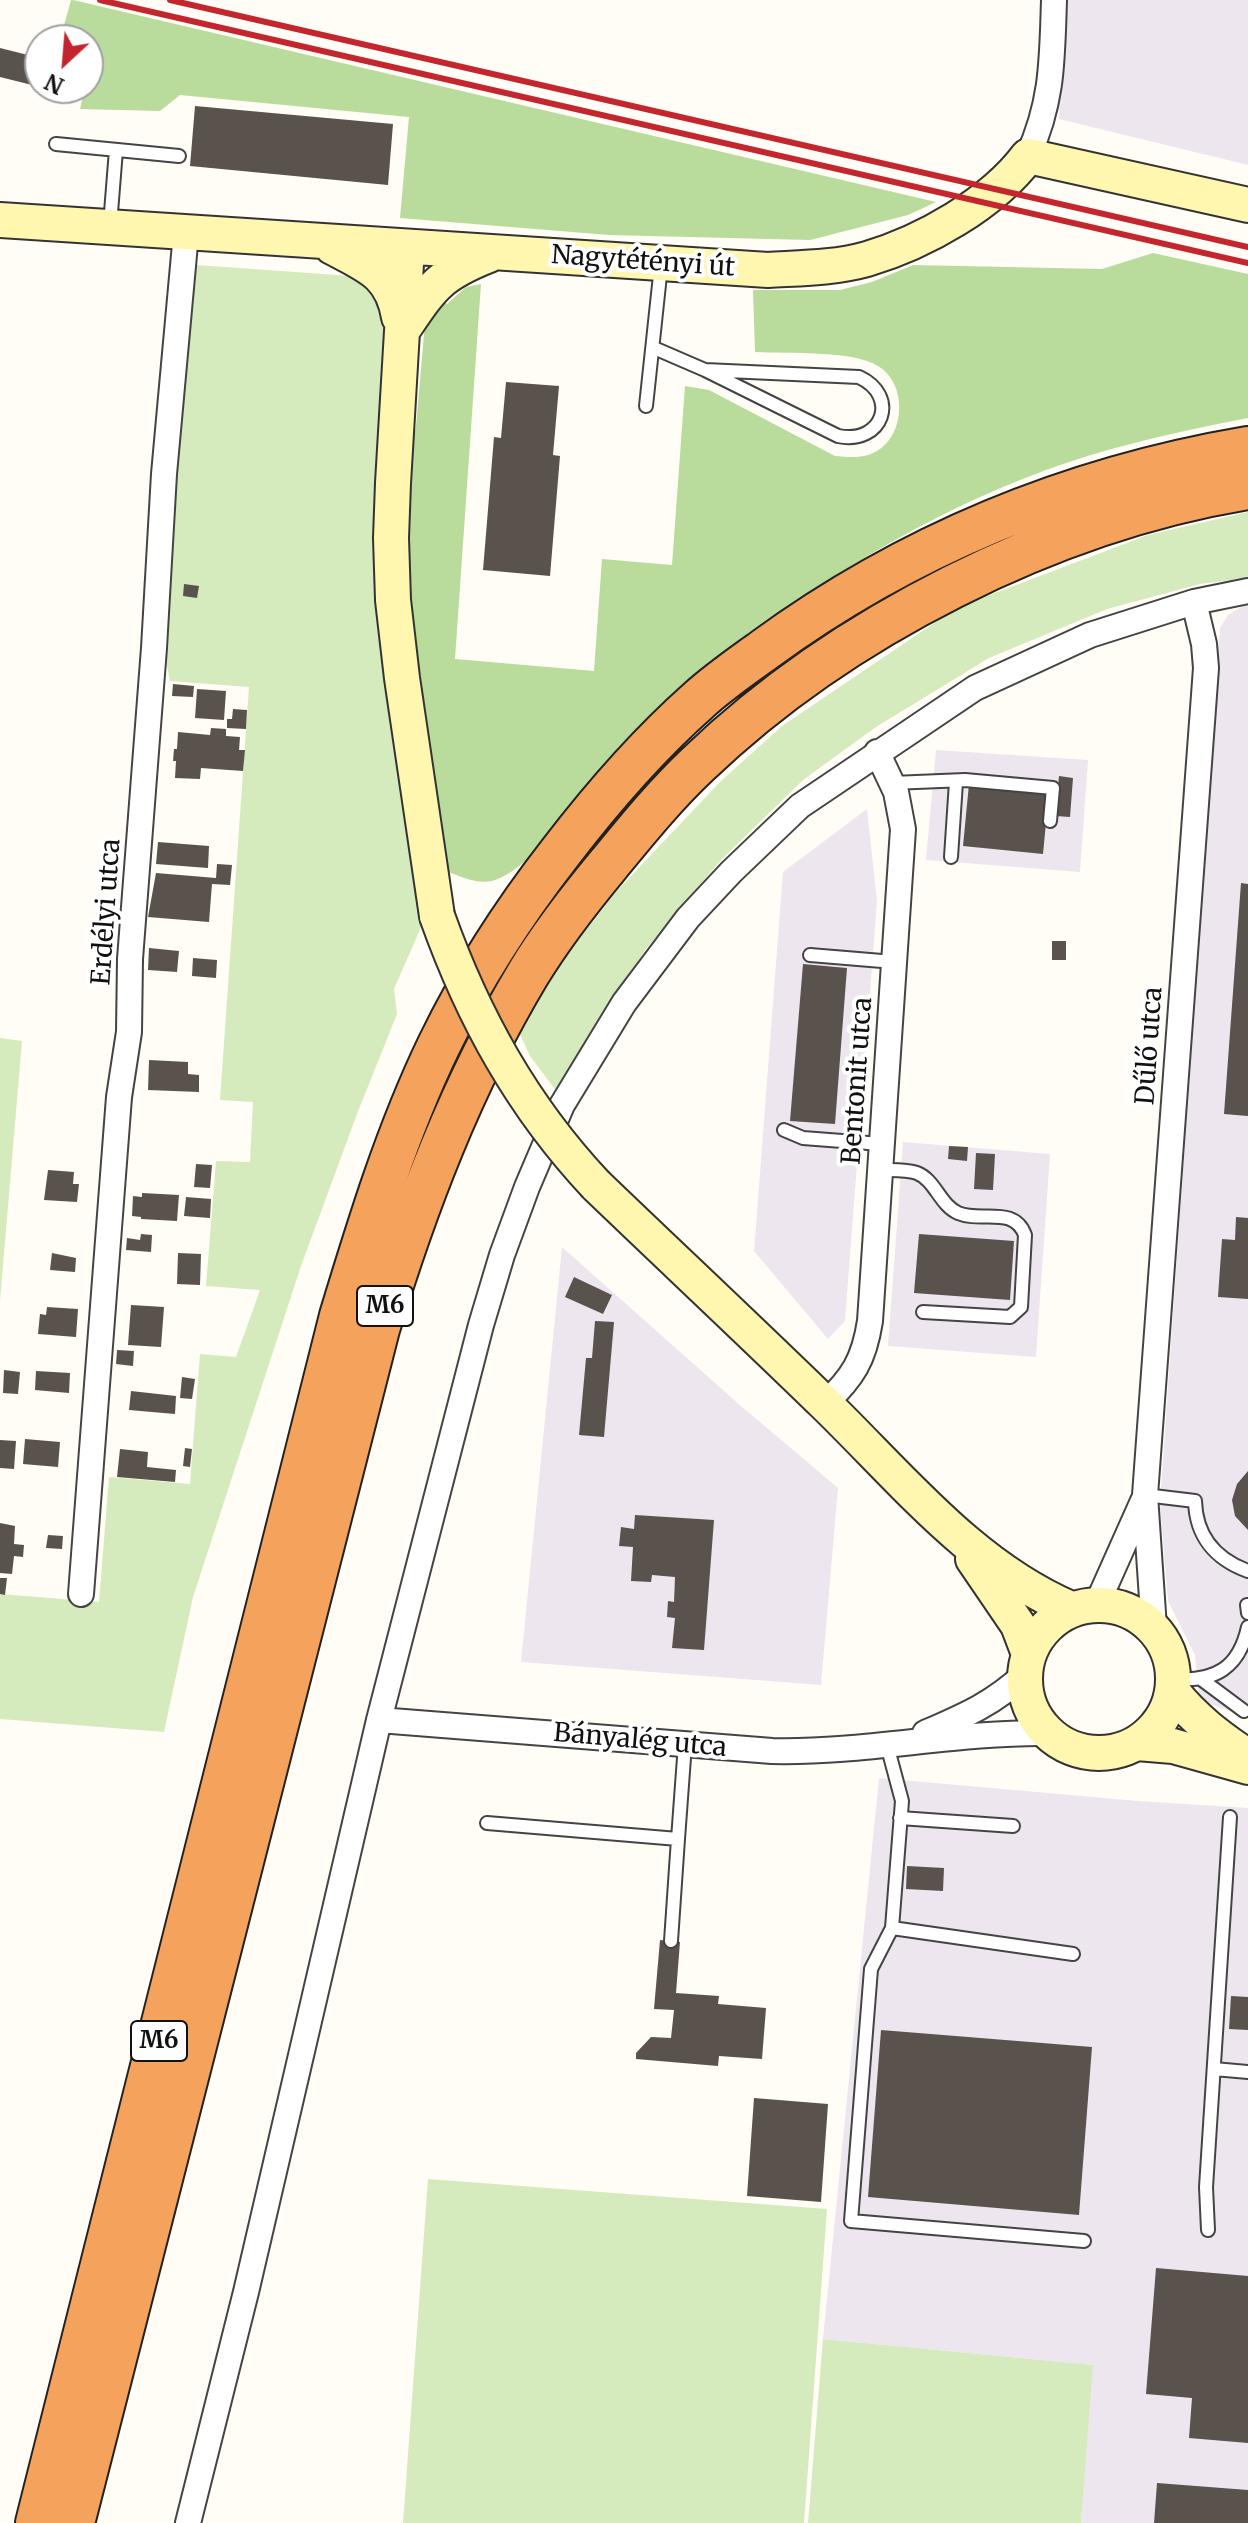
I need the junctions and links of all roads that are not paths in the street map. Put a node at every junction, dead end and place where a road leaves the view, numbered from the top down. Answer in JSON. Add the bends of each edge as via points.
{"nodes":[{"id":1,"x":1054,"y":0,"type":"edge"},
{"id":2,"x":56,"y":144,"type":"dead end"},
{"id":3,"x":116,"y":150,"type":"junction"},
{"id":4,"x":179,"y":156,"type":"dead end"},
{"id":5,"x":1028,"y":156,"type":"junction"},
{"id":6,"x":1248,"y":205,"type":"edge"},
{"id":7,"x":0,"y":220,"type":"edge"},
{"id":8,"x":109,"y":228,"type":"junction"},
{"id":9,"x":186,"y":233,"type":"junction"},
{"id":10,"x":321,"y":242,"type":"junction"},
{"id":11,"x":407,"y":247,"type":"junction"},
{"id":12,"x":494,"y":253,"type":"junction"},
{"id":13,"x":661,"y":263,"type":"junction"},
{"id":14,"x":402,"y":332,"type":"junction"},
{"id":15,"x":654,"y":348,"type":"junction"},
{"id":16,"x":705,"y":370,"type":"junction"},
{"id":17,"x":646,"y":406,"type":"dead end"},
{"id":18,"x":1248,"y":448,"type":"edge"},
{"id":19,"x":1248,"y":488,"type":"edge"},
{"id":20,"x":1248,"y":591,"type":"edge"},
{"id":21,"x":1194,"y":602,"type":"junction"},
{"id":22,"x":877,"y":752,"type":"junction"},
{"id":23,"x":956,"y":782,"type":"junction"},
{"id":24,"x":892,"y":783,"type":"junction"},
{"id":25,"x":1050,"y":821,"type":"dead end"},
{"id":26,"x":951,"y":857,"type":"dead end"},
{"id":27,"x":810,"y":955,"type":"dead end"},
{"id":28,"x":894,"y":962,"type":"junction"},
{"id":29,"x":784,"y":1130,"type":"dead end"},
{"id":30,"x":881,"y":1144,"type":"junction"},
{"id":31,"x":879,"y":1170,"type":"junction"},
{"id":32,"x":923,"y":1312,"type":"dead end"},
{"id":33,"x":825,"y":1404,"type":"junction"},
{"id":34,"x":1145,"y":1495,"type":"junction"},
{"id":35,"x":951,"y":1530,"type":"junction"},
{"id":36,"x":1248,"y":1571,"type":"edge"},
{"id":37,"x":81,"y":1594,"type":"dead end"},
{"id":38,"x":1247,"y":1605,"type":"edge"},
{"id":39,"x":1084,"y":1607,"type":"junction"},
{"id":40,"x":1248,"y":1613,"type":"edge"},
{"id":41,"x":1248,"y":1627,"type":"edge"},
{"id":42,"x":1154,"y":1628,"type":"junction"},
{"id":43,"x":1027,"y":1664,"type":"junction"},
{"id":44,"x":1183,"y":1683,"type":"junction"},
{"id":45,"x":1244,"y":1711,"type":"dead end"},
{"id":46,"x":379,"y":1720,"type":"junction"},
{"id":47,"x":1047,"y":1733,"type":"junction"},
{"id":48,"x":1137,"y":1743,"type":"junction"},
{"id":49,"x":685,"y":1744,"type":"junction"},
{"id":50,"x":894,"y":1744,"type":"junction"},
{"id":51,"x":1248,"y":1757,"type":"edge"},
{"id":52,"x":1248,"y":1767,"type":"edge"},
{"id":53,"x":1230,"y":1817,"type":"dead end"},
{"id":54,"x":900,"y":1818,"type":"junction"},
{"id":55,"x":487,"y":1823,"type":"dead end"},
{"id":56,"x":1013,"y":1826,"type":"dead end"},
{"id":57,"x":678,"y":1839,"type":"junction"},
{"id":58,"x":892,"y":1928,"type":"junction"},
{"id":59,"x":671,"y":1941,"type":"dead end"},
{"id":60,"x":1073,"y":1954,"type":"dead end"},
{"id":61,"x":1214,"y":2069,"type":"junction"},
{"id":62,"x":1248,"y":2072,"type":"edge"},
{"id":63,"x":1208,"y":2230,"type":"dead end"},
{"id":64,"x":1084,"y":2241,"type":"dead end"},
{"id":65,"x":37,"y":2523,"type":"edge"},
{"id":66,"x":73,"y":2523,"type":"edge"},
{"id":67,"x":188,"y":2523,"type":"edge"}],
"edges":[{"from":1,"to":5,"type":"street","via":[[1051,85]]},
{"from":2,"to":3,"type":"lane"},
{"from":3,"to":4,"type":"lane"},
{"from":3,"to":8,"type":"lane"},
{"from":5,"to":6,"type":"street"},
{"from":5,"to":13,"type":"street","name":"Nagytétényi út","via":[[1006,183],[972,207],[919,239],[867,259],[768,270]]},
{"from":7,"to":8,"type":"street","name":"Nagytétényi út"},
{"from":8,"to":9,"type":"street","name":"Nagytétényi út"},
{"from":9,"to":10,"type":"street","name":"Nagytétényi út"},
{"from":9,"to":37,"type":"street","name":"Erdélyi utca","via":[[164,474],[129,1032],[119,1097]]},
{"from":10,"to":11,"type":"street","name":"Nagytétényi út"},
{"from":10,"to":14,"type":"street","via":[[382,276],[396,295]]},
{"from":11,"to":12,"type":"street","name":"Nagytétényi út"},
{"from":11,"to":14,"type":"street"},
{"from":12,"to":13,"type":"street","name":"Nagytétényi út"},
{"from":12,"to":14,"type":"street","via":[[441,279]]},
{"from":13,"to":15,"type":"lane"},
{"from":14,"to":33,"type":"street","bridge":true,"via":[[393,600],[437,916],[462,983],[509,1074],[562,1149]]},
{"from":15,"to":16,"type":"lane"},
{"from":15,"to":17,"type":"lane"},
{"from":16,"to":16,"type":"lane","via":[[838,436],[863,436],[882,410],[874,384],[859,377]]},
{"from":18,"to":65,"type":"highway","number":"M6","via":[[1135,473],[1024,508],[904,561],[797,626],[664,733],[578,829],[495,944],[440,1044],[399,1137],[341,1316]]},
{"from":19,"to":66,"type":"highway","number":"M6","via":[[1159,507],[984,572],[876,631],[786,689],[672,791],[583,894],[523,984],[438,1154],[378,1329]]},
{"from":20,"to":21,"type":"street"},
{"from":21,"to":22,"type":"street","via":[[1090,635],[975,688]]},
{"from":21,"to":34,"type":"street","name":"Dűlő utca","via":[[1206,668]]},
{"from":22,"to":24,"type":"street","name":"Bentonit utca"},
{"from":22,"to":46,"type":"street","via":[[800,806],[688,918],[624,1003],[562,1105],[498,1269]]},
{"from":23,"to":24,"type":"lane"},
{"from":23,"to":25,"type":"lane","via":[[1053,788]]},
{"from":23,"to":26,"type":"lane"},
{"from":24,"to":28,"type":"street","name":"Bentonit utca","via":[[903,829]]},
{"from":27,"to":28,"type":"lane"},
{"from":28,"to":30,"type":"street","name":"Bentonit utca"},
{"from":29,"to":30,"type":"lane","via":[[803,1138]]},
{"from":30,"to":31,"type":"street","name":"Bentonit utca"},
{"from":31,"to":32,"type":"lane","via":[[916,1172],[959,1214],[1006,1217],[1025,1235],[1017,1313],[1010,1317]]},
{"from":31,"to":33,"type":"street","name":"Bentonit utca","via":[[866,1345],[856,1371]]},
{"from":33,"to":35,"type":"street"},
{"from":34,"to":36,"type":"lane","via":[[1195,1501],[1198,1524],[1211,1549]]},
{"from":34,"to":39,"type":"street","name":"Dűlő utca"},
{"from":34,"to":42,"type":"street","name":"Dűlő utca"},
{"from":35,"to":39,"type":"street","via":[[1040,1596]]},
{"from":35,"to":43,"type":"street","via":[[1018,1625]]},
{"from":38,"to":40,"type":"lane"},
{"from":39,"to":42,"type":"street","via":[[1118,1606]]},
{"from":39,"to":43,"type":"street","name":"Bányalég utca","via":[[1053,1620],[1039,1635]]},
{"from":41,"to":44,"type":"lane","via":[[1231,1664]]},
{"from":42,"to":44,"type":"street"},
{"from":43,"to":47,"type":"street","via":[[1026,1695]]},
{"from":43,"to":50,"type":"street","name":"Bányalég utca","via":[[1004,1693],[978,1710]]},
{"from":44,"to":45,"type":"lane"},
{"from":44,"to":48,"type":"street","via":[[1154,1730]]},
{"from":44,"to":51,"type":"street","via":[[1186,1709]]},
{"from":46,"to":49,"type":"street","name":"Bányalég utca"},
{"from":46,"to":67,"type":"street"},
{"from":47,"to":48,"type":"street","name":"Bányalég utca","via":[[1081,1751],[1119,1751]]},
{"from":47,"to":50,"type":"street","name":"Bányalég utca"},
{"from":48,"to":52,"type":"street","name":"Bányalég utca","via":[[1173,1746]]},
{"from":49,"to":50,"type":"street","name":"Bányalég utca","via":[[816,1752]]},
{"from":49,"to":57,"type":"lane"},
{"from":50,"to":54,"type":"lane"},
{"from":53,"to":61,"type":"lane"},
{"from":54,"to":56,"type":"lane"},
{"from":54,"to":58,"type":"lane"},
{"from":55,"to":57,"type":"lane"},
{"from":57,"to":59,"type":"lane"},
{"from":58,"to":60,"type":"lane"},
{"from":58,"to":64,"type":"lane","via":[[871,1969],[851,2221]]},
{"from":61,"to":62,"type":"lane"},
{"from":61,"to":63,"type":"lane"}]}
